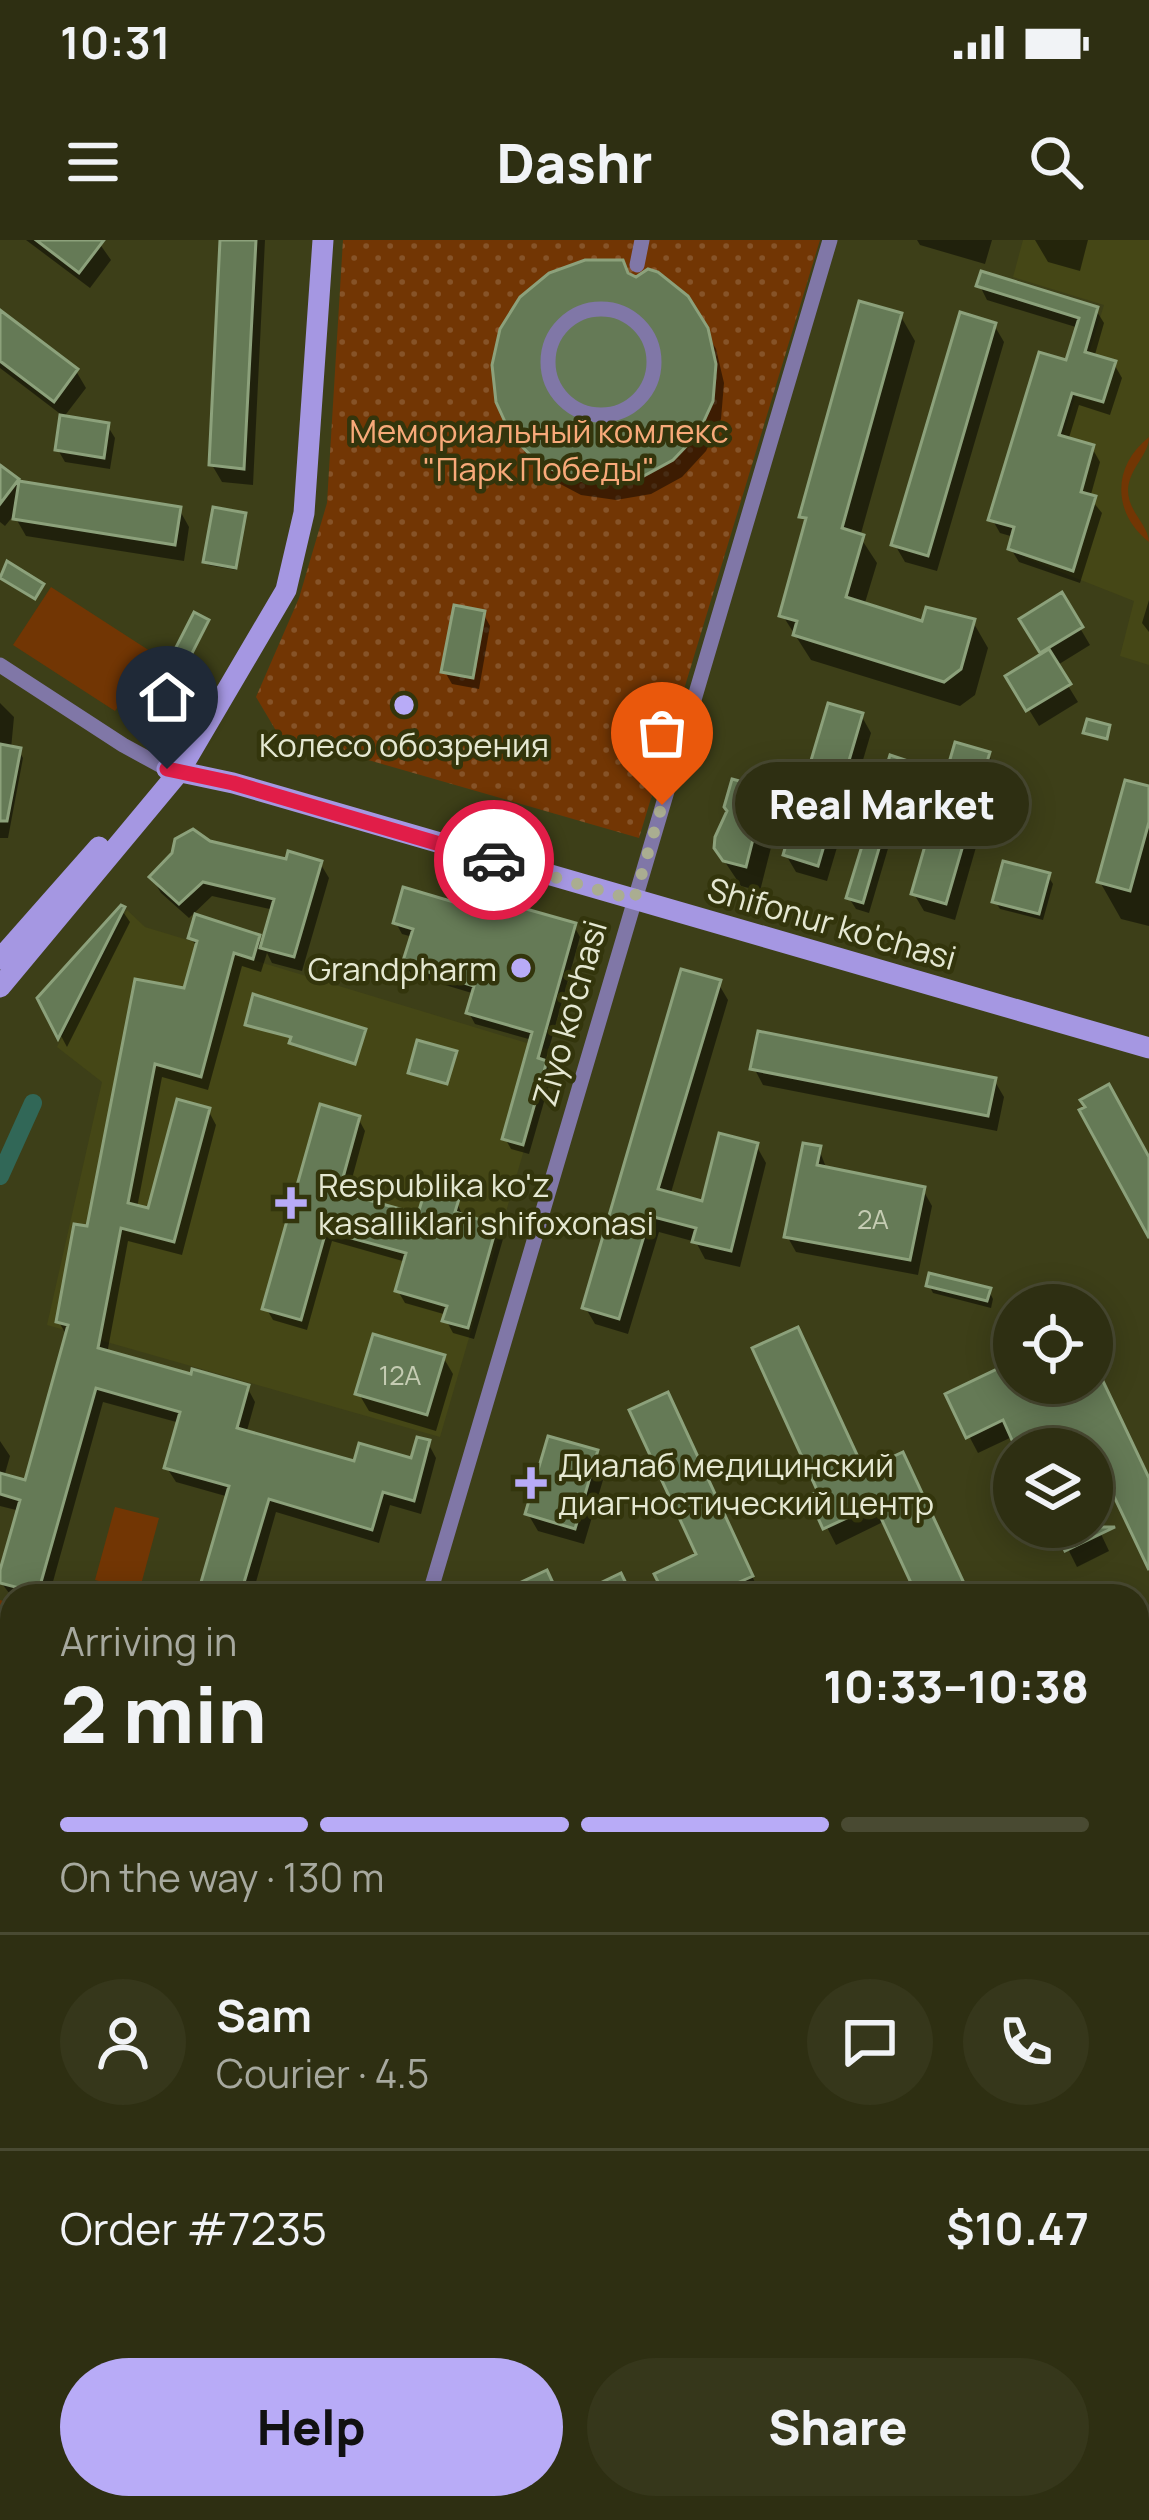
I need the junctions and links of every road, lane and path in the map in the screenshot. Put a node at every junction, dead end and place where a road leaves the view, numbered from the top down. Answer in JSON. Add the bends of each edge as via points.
{"nodes":[{"id":1,"x":313,"y":240,"type":"edge"},
{"id":2,"x":323,"y":240,"type":"edge"},
{"id":3,"x":642,"y":240,"type":"edge"},
{"id":4,"x":830,"y":240,"type":"edge"},
{"id":5,"x":637,"y":265,"type":"dead end"},
{"id":6,"x":598,"y":416,"type":"joint"},
{"id":7,"x":0,"y":665,"type":"edge"},
{"id":8,"x":200,"y":730,"type":"junction"},
{"id":9,"x":173,"y":770,"type":"junction"},
{"id":10,"x":221,"y":779,"type":"junction"},
{"id":11,"x":634,"y":900,"type":"junction"},
{"id":12,"x":0,"y":959,"type":"edge"},
{"id":13,"x":0,"y":988,"type":"edge"},
{"id":14,"x":1149,"y":1048,"type":"edge"},
{"id":15,"x":433,"y":1584,"type":"edge"}],
"edges":[{"from":1,"to":8,"type":"main road","via":[[295,511],[276,587]]},
{"from":2,"to":8,"type":"main road","via":[[313,434],[291,571]]},
{"from":3,"to":5,"type":"street"},
{"from":4,"to":11,"type":"street","name":"Ziyo ko'chasi"},
{"from":6,"to":6,"type":"street","via":[[566,403],[548,373],[552,339],[594,308],[629,316],[655,361],[638,400]]},
{"from":7,"to":9,"type":"street"},
{"from":8,"to":9,"type":"main road"},
{"from":8,"to":10,"type":"main road"},
{"from":9,"to":10,"type":"main road","name":"Shifonur ko'chasi"},
{"from":9,"to":12,"type":"main road"},
{"from":9,"to":13,"type":"main road"},
{"from":10,"to":11,"type":"main road","name":"Shifonur ko'chasi"},
{"from":11,"to":14,"type":"main road","name":"Shifonur ko'chasi"},
{"from":11,"to":15,"type":"street","name":"Ziyo ko'chasi"}]}
